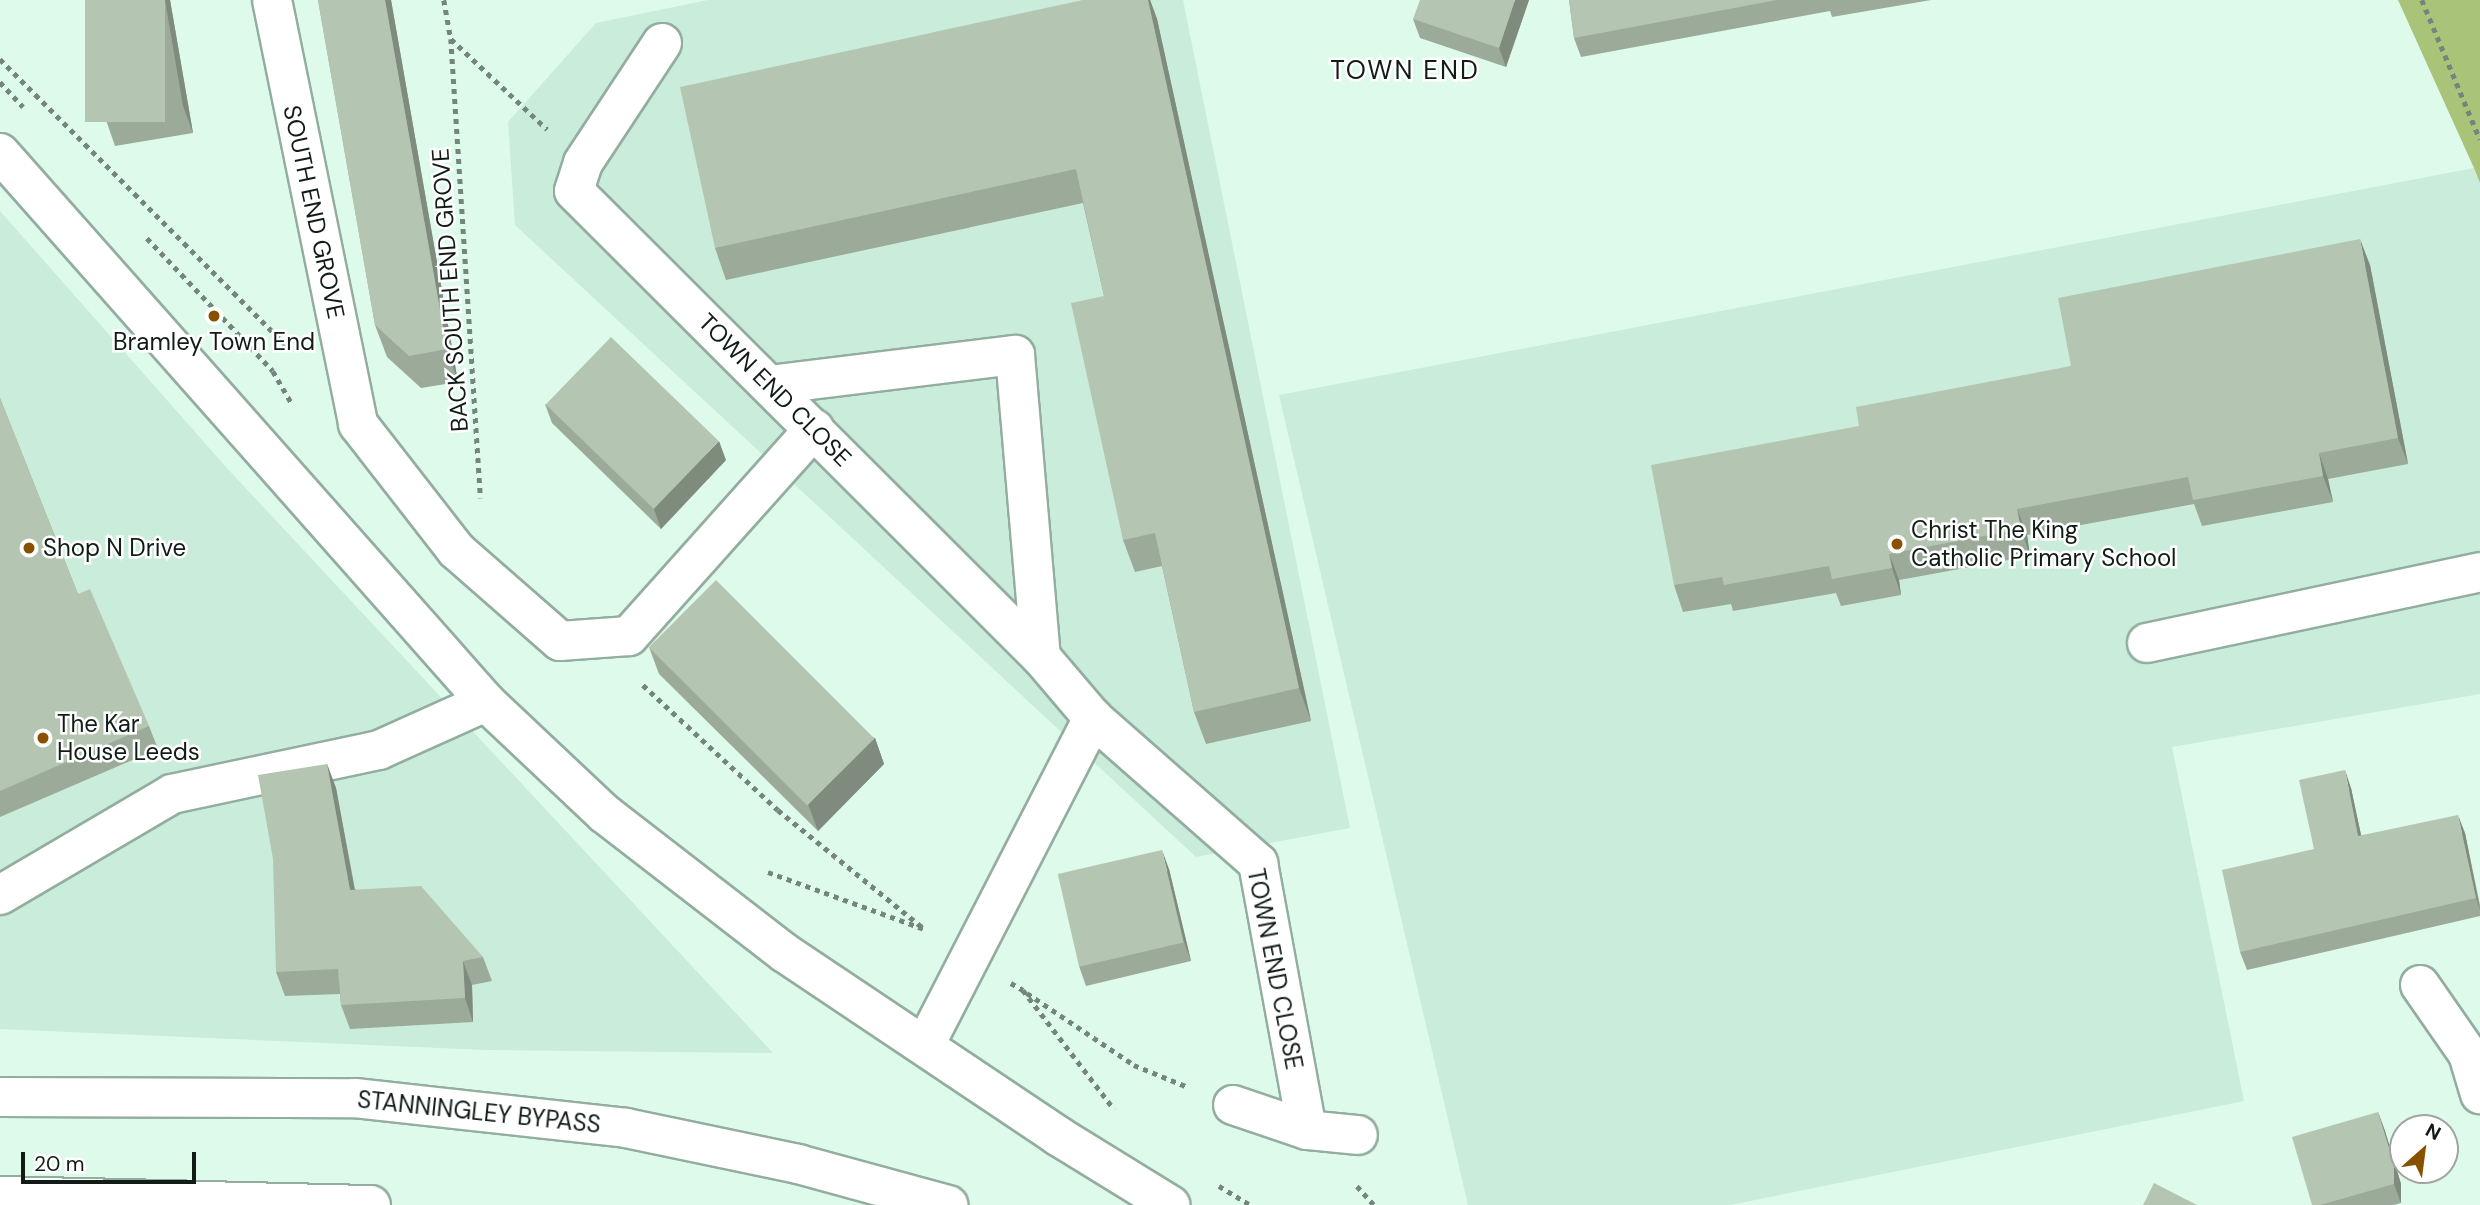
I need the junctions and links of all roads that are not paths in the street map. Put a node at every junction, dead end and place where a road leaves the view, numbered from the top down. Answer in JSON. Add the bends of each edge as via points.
{"nodes":[{"id":1,"x":272,"y":0,"type":"edge"},
{"id":2,"x":662,"y":43,"type":"dead end"},
{"id":3,"x":0,"y":153,"type":"edge"},
{"id":4,"x":769,"y":385,"type":"junction"},
{"id":5,"x":814,"y":429,"type":"junction"},
{"id":6,"x":2480,"y":572,"type":"edge"},
{"id":7,"x":2147,"y":643,"type":"dead end"},
{"id":8,"x":1041,"y":657,"type":"junction"},
{"id":9,"x":486,"y":702,"type":"junction"},
{"id":10,"x":1093,"y":718,"type":"junction"},
{"id":11,"x":0,"y":895,"type":"edge"},
{"id":12,"x":2420,"y":985,"type":"dead end"},
{"id":13,"x":925,"y":1045,"type":"junction"},
{"id":14,"x":2480,"y":1094,"type":"edge"},
{"id":15,"x":0,"y":1097,"type":"edge"},
{"id":16,"x":1233,"y":1105,"type":"road end"},
{"id":17,"x":1307,"y":1130,"type":"junction"},
{"id":18,"x":1357,"y":1135,"type":"dead end"},
{"id":19,"x":0,"y":1196,"type":"edge"},
{"id":20,"x":371,"y":1205,"type":"edge"},
{"id":21,"x":948,"y":1205,"type":"edge"},
{"id":22,"x":1170,"y":1205,"type":"edge"}],
"edges":[{"from":1,"to":5,"type":"street","name":"SOUTH END GROVE","via":[[358,424],[456,550],[560,641],[629,636]]},
{"from":2,"to":4,"type":"street","name":"TOWN END CLOSE","via":[[583,163],[574,191]]},
{"from":3,"to":9,"type":"street"},
{"from":4,"to":5,"type":"street","name":"TOWN END CLOSE"},
{"from":4,"to":8,"type":"street","via":[[1015,355]]},
{"from":5,"to":8,"type":"street","name":"TOWN END CLOSE"},
{"from":6,"to":7,"type":"street"},
{"from":8,"to":10,"type":"street","name":"TOWN END CLOSE"},
{"from":9,"to":11,"type":"street","via":[[379,750],[172,794]]},
{"from":9,"to":13,"type":"street","via":[[605,814],[785,953]]},
{"from":10,"to":13,"type":"street"},
{"from":10,"to":17,"type":"street","name":"TOWN END CLOSE","via":[[1258,863]]},
{"from":12,"to":14,"type":"street","via":[[2468,1054]]},
{"from":13,"to":22,"type":"street"},
{"from":15,"to":21,"type":"street","name":"STANNINGLEY BYPASS","via":[[355,1098],[612,1126],[799,1164]]},
{"from":16,"to":17,"type":"street"},
{"from":17,"to":18,"type":"street"},
{"from":19,"to":20,"type":"street"}]}
